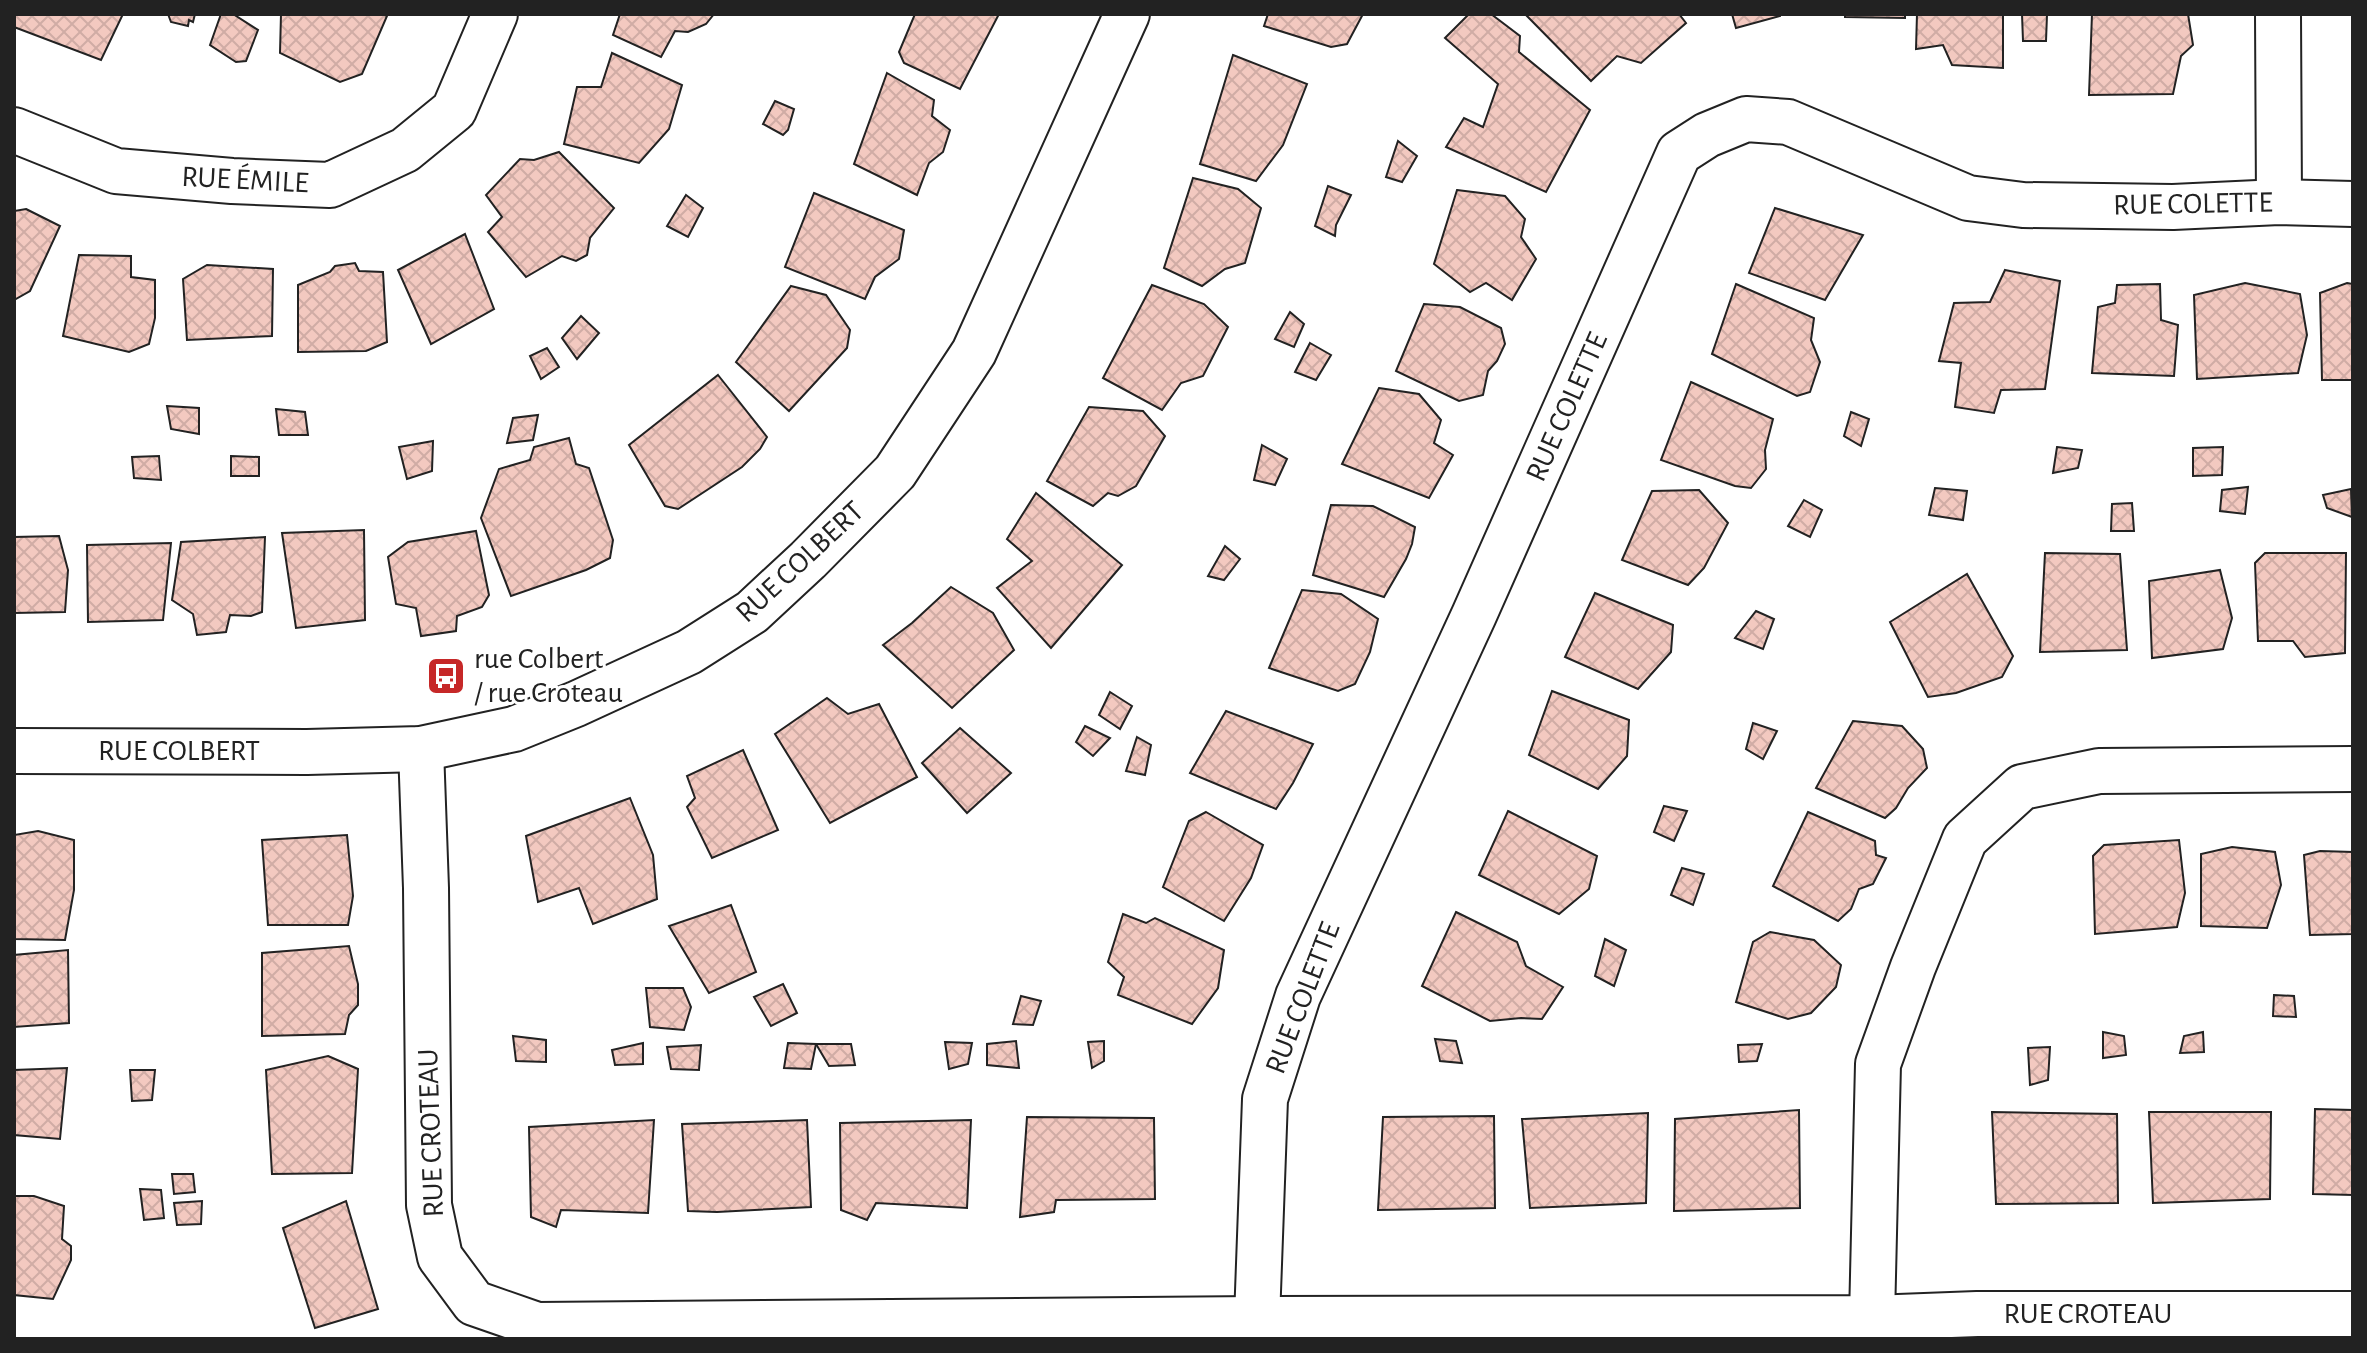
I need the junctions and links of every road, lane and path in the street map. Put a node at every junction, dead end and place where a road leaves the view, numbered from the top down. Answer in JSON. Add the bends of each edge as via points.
{"nodes":[{"id":1,"x":495,"y":14,"type":"edge"},
{"id":2,"x":1127,"y":14,"type":"edge"},
{"id":3,"x":2278,"y":14,"type":"edge"},
{"id":4,"x":14,"y":130,"type":"edge"},
{"id":5,"x":2279,"y":202,"type":"junction"},
{"id":6,"x":2353,"y":204,"type":"edge"},
{"id":7,"x":421,"y":749,"type":"junction"},
{"id":8,"x":14,"y":751,"type":"edge"},
{"id":9,"x":2353,"y":769,"type":"edge"},
{"id":10,"x":2353,"y":1314,"type":"edge"},
{"id":11,"x":1872,"y":1318,"type":"junction"},
{"id":12,"x":1257,"y":1319,"type":"junction"}],
"edges":[{"from":1,"to":4,"type":"street","name":"RUE ÉMILE","via":[[454,110],[405,150],[330,185],[116,171]]},
{"from":2,"to":7,"type":"street","name":"RUE COLBERT","via":[[974,352],[895,472],[752,612],[689,652],[514,729]]},
{"from":3,"to":5,"type":"street"},
{"from":5,"to":6,"type":"street","name":"RUE COLETTE"},
{"from":5,"to":12,"type":"street","name":"RUE COLETTE","via":[[2173,207],[2023,205],[1968,198],[1788,122],[1746,119],[1679,153],[1298,996],[1265,1099]]},
{"from":7,"to":8,"type":"street","name":"RUE COLBERT"},
{"from":7,"to":12,"type":"street","name":"RUE CROTEAU","via":[[429,1205],[440,1257],[474,1303],[537,1325]]},
{"from":9,"to":11,"type":"street","via":[[2099,771],[2022,787],[1965,839],[1878,1064]]},
{"from":10,"to":11,"type":"street","name":"RUE CROTEAU"},
{"from":11,"to":12,"type":"street","name":"RUE CROTEAU"}]}
